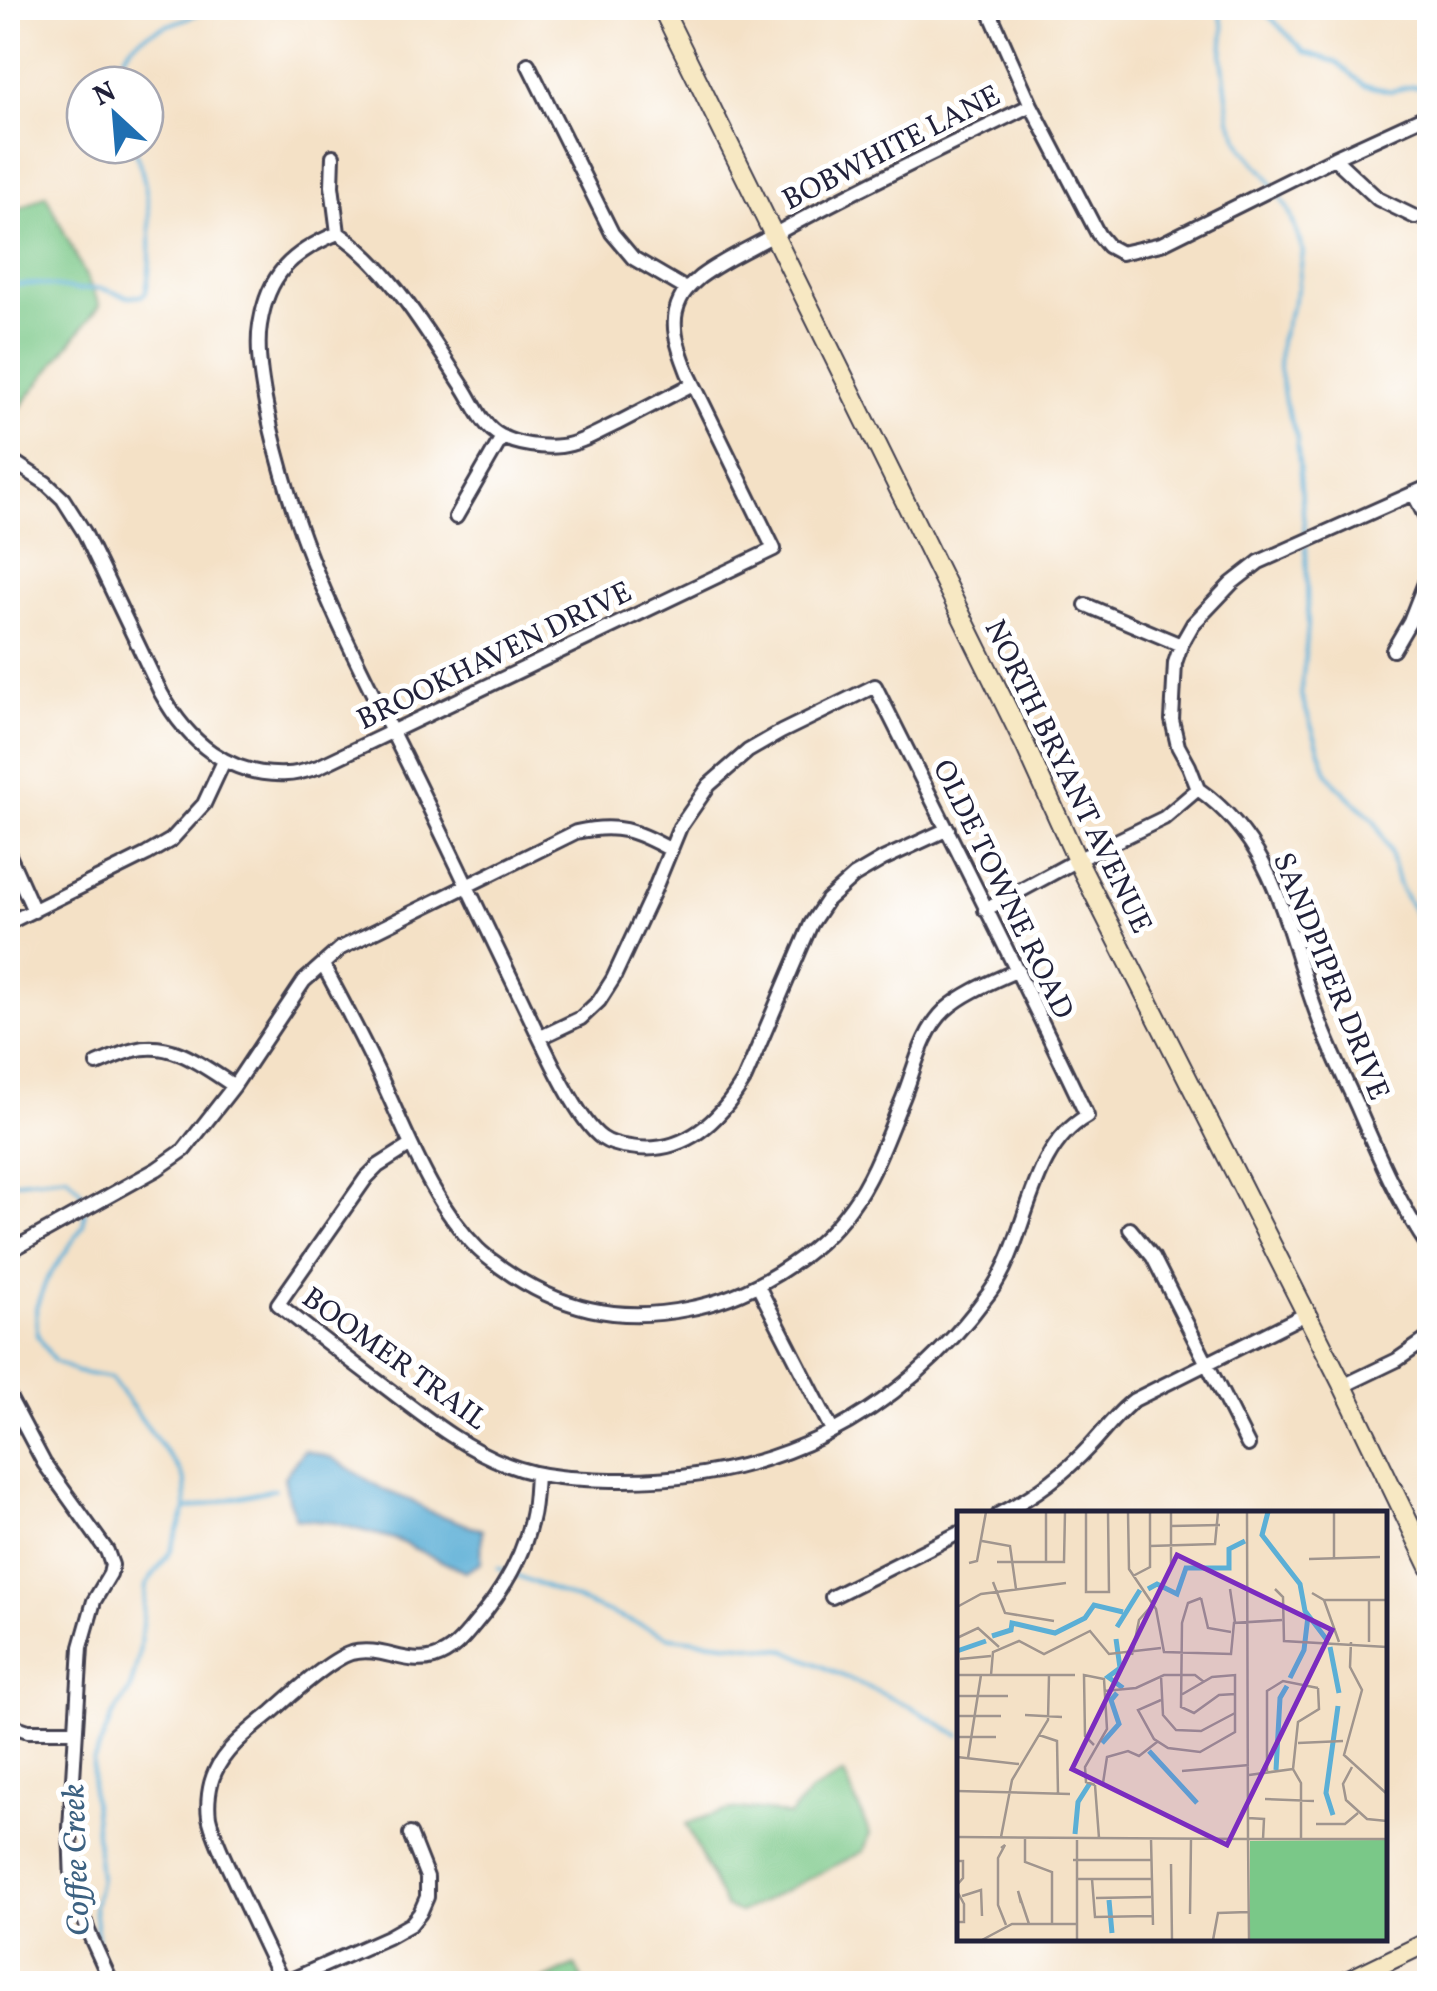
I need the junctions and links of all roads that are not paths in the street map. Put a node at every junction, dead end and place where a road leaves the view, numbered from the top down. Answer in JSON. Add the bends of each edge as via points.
{"nodes":[{"id":1,"x":662,"y":8,"type":"edge"},
{"id":2,"x":988,"y":8,"type":"edge"},
{"id":3,"x":528,"y":64,"type":"dead end"},
{"id":4,"x":1031,"y":105,"type":"junction"},
{"id":5,"x":1430,"y":114,"type":"edge"},
{"id":6,"x":333,"y":156,"type":"dead end"},
{"id":7,"x":1334,"y":158,"type":"junction"},
{"id":8,"x":1414,"y":217,"type":"dead end"},
{"id":9,"x":338,"y":234,"type":"junction"},
{"id":10,"x":774,"y":235,"type":"junction"},
{"id":11,"x":686,"y":290,"type":"junction"},
{"id":12,"x":693,"y":384,"type":"junction"},
{"id":13,"x":502,"y":438,"type":"junction"},
{"id":14,"x":8,"y":458,"type":"edge"},
{"id":15,"x":1430,"y":486,"type":"edge"},
{"id":16,"x":1412,"y":493,"type":"junction"},
{"id":17,"x":456,"y":517,"type":"dead end"},
{"id":18,"x":1430,"y":525,"type":"edge"},
{"id":19,"x":1430,"y":570,"type":"edge"},
{"id":20,"x":1086,"y":605,"type":"dead end"},
{"id":21,"x":1181,"y":645,"type":"junction"},
{"id":22,"x":1393,"y":650,"type":"dead end"},
{"id":23,"x":392,"y":732,"type":"junction"},
{"id":24,"x":224,"y":762,"type":"junction"},
{"id":25,"x":1198,"y":789,"type":"junction"},
{"id":26,"x":948,"y":830,"type":"junction"},
{"id":27,"x":671,"y":850,"type":"junction"},
{"id":28,"x":8,"y":853,"type":"edge"},
{"id":29,"x":1077,"y":860,"type":"junction"},
{"id":30,"x":466,"y":886,"type":"junction"},
{"id":31,"x":985,"y":910,"type":"junction"},
{"id":32,"x":34,"y":911,"type":"junction"},
{"id":33,"x":8,"y":923,"type":"edge"},
{"id":34,"x":323,"y":964,"type":"junction"},
{"id":35,"x":1018,"y":970,"type":"junction"},
{"id":36,"x":541,"y":1037,"type":"junction"},
{"id":37,"x":97,"y":1064,"type":"dead end"},
{"id":38,"x":234,"y":1086,"type":"junction"},
{"id":39,"x":1087,"y":1116,"type":"joint"},
{"id":40,"x":411,"y":1145,"type":"junction"},
{"id":41,"x":1130,"y":1229,"type":"dead end"},
{"id":42,"x":1430,"y":1248,"type":"edge"},
{"id":43,"x":8,"y":1252,"type":"edge"},
{"id":44,"x":758,"y":1286,"type":"junction"},
{"id":45,"x":1306,"y":1314,"type":"junction"},
{"id":46,"x":1430,"y":1337,"type":"edge"},
{"id":47,"x":1208,"y":1362,"type":"junction"},
{"id":48,"x":1343,"y":1386,"type":"junction"},
{"id":49,"x":8,"y":1395,"type":"edge"},
{"id":50,"x":832,"y":1430,"type":"junction"},
{"id":51,"x":1248,"y":1446,"type":"dead end"},
{"id":52,"x":536,"y":1474,"type":"junction"},
{"id":53,"x":1005,"y":1511,"type":"edge"},
{"id":54,"x":957,"y":1534,"type":"edge"},
{"id":55,"x":1430,"y":1568,"type":"edge"},
{"id":56,"x":832,"y":1597,"type":"dead end"},
{"id":57,"x":8,"y":1724,"type":"edge"},
{"id":58,"x":76,"y":1731,"type":"junction"},
{"id":59,"x":410,"y":1834,"type":"dead end"},
{"id":60,"x":1430,"y":1941,"type":"edge"},
{"id":61,"x":283,"y":1983,"type":"edge"},
{"id":62,"x":112,"y":1984,"type":"edge"},
{"id":63,"x":1341,"y":1984,"type":"edge"}],
"edges":[{"from":1,"to":10,"type":"street","name":"NORTH BRYANT AVENUE"},
{"from":2,"to":4,"type":"street"},
{"from":3,"to":11,"type":"street","via":[[612,234],[633,258]]},
{"from":4,"to":7,"type":"street","via":[[1098,234],[1120,253],[1161,244]]},
{"from":4,"to":10,"type":"street","name":"BOBWHITE LANE"},
{"from":5,"to":7,"type":"street"},
{"from":6,"to":9,"type":"street"},
{"from":7,"to":8,"type":"street","via":[[1378,200]]},
{"from":9,"to":13,"type":"street","via":[[377,266],[478,414]]},
{"from":9,"to":23,"type":"street","via":[[297,254],[274,279],[259,326],[260,368],[289,495]]},
{"from":10,"to":11,"type":"street"},
{"from":10,"to":29,"type":"street","name":"NORTH BRYANT AVENUE"},
{"from":11,"to":12,"type":"street","name":"BROOKHAVEN DRIVE","via":[[674,323]]},
{"from":12,"to":13,"type":"street","via":[[564,446]]},
{"from":12,"to":23,"type":"street","name":"BROOKHAVEN DRIVE","via":[[774,549]]},
{"from":13,"to":17,"type":"street"},
{"from":14,"to":24,"type":"street","name":"BROOKHAVEN DRIVE","via":[[63,499],[175,719]]},
{"from":15,"to":16,"type":"street"},
{"from":16,"to":18,"type":"street"},
{"from":16,"to":21,"type":"street","via":[[1259,562],[1212,602]]},
{"from":19,"to":22,"type":"street"},
{"from":20,"to":21,"type":"street"},
{"from":21,"to":25,"type":"street","via":[[1172,720]]},
{"from":23,"to":24,"type":"street","name":"BROOKHAVEN DRIVE","via":[[318,768],[289,774]]},
{"from":23,"to":30,"type":"street"},
{"from":24,"to":32,"type":"street","via":[[204,804],[170,840]]},
{"from":25,"to":29,"type":"street","via":[[1164,818]]},
{"from":25,"to":42,"type":"street","name":"SANDPIPER DRIVE","via":[[1233,820],[1270,873],[1316,1014],[1398,1197]]},
{"from":26,"to":27,"type":"street","name":"OLDE TOWNE ROAD","via":[[874,686],[748,751],[709,785]]},
{"from":26,"to":31,"type":"street","name":"OLDE TOWNE ROAD"},
{"from":26,"to":36,"type":"street","via":[[854,876],[828,900],[811,924],[744,1080],[692,1139],[645,1150],[603,1139],[578,1111]]},
{"from":27,"to":30,"type":"street","via":[[643,834],[599,826]]},
{"from":27,"to":36,"type":"street","via":[[599,1001]]},
{"from":28,"to":32,"type":"street"},
{"from":29,"to":31,"type":"street"},
{"from":29,"to":45,"type":"street","name":"NORTH BRYANT AVENUE"},
{"from":30,"to":34,"type":"street","via":[[355,940]]},
{"from":30,"to":36,"type":"street"},
{"from":31,"to":35,"type":"street","name":"OLDE TOWNE ROAD"},
{"from":32,"to":33,"type":"street"},
{"from":34,"to":38,"type":"street","via":[[304,981]]},
{"from":34,"to":40,"type":"street"},
{"from":35,"to":39,"type":"street","name":"OLDE TOWNE ROAD"},
{"from":35,"to":44,"type":"street","via":[[944,1011],[925,1038],[850,1208],[805,1253]]},
{"from":37,"to":38,"type":"street","via":[[155,1046],[172,1049]]},
{"from":38,"to":43,"type":"street","via":[[184,1150]]},
{"from":39,"to":50,"type":"street","name":"BOOMER TRAIL","via":[[1070,1126],[1050,1154],[1007,1261],[967,1322],[895,1393]]},
{"from":40,"to":44,"type":"street","via":[[441,1201],[480,1252],[548,1296],[634,1316],[704,1306]]},
{"from":40,"to":52,"type":"street","name":"BOOMER TRAIL","via":[[366,1178],[278,1304],[463,1444]]},
{"from":41,"to":47,"type":"street","via":[[1153,1256]]},
{"from":44,"to":50,"type":"street"},
{"from":45,"to":47,"type":"street"},
{"from":45,"to":48,"type":"street","name":"NORTH BRYANT AVENUE"},
{"from":46,"to":48,"type":"street"},
{"from":47,"to":51,"type":"street"},
{"from":47,"to":53,"type":"street","via":[[1134,1400],[1048,1484]]},
{"from":48,"to":55,"type":"street","name":"NORTH BRYANT AVENUE"},
{"from":49,"to":58,"type":"street","via":[[112,1565],[81,1647]]},
{"from":50,"to":52,"type":"street","name":"BOOMER TRAIL","via":[[768,1460],[688,1478]]},
{"from":52,"to":61,"type":"street","via":[[532,1518],[508,1580],[451,1650],[422,1660],[351,1654],[282,1702],[214,1773],[210,1818]]},
{"from":54,"to":56,"type":"street"},
{"from":57,"to":58,"type":"street"},
{"from":58,"to":62,"type":"street","via":[[72,1883]]},
{"from":59,"to":61,"type":"street","via":[[428,1897],[411,1924]]},
{"from":60,"to":63,"type":"street"}]}
